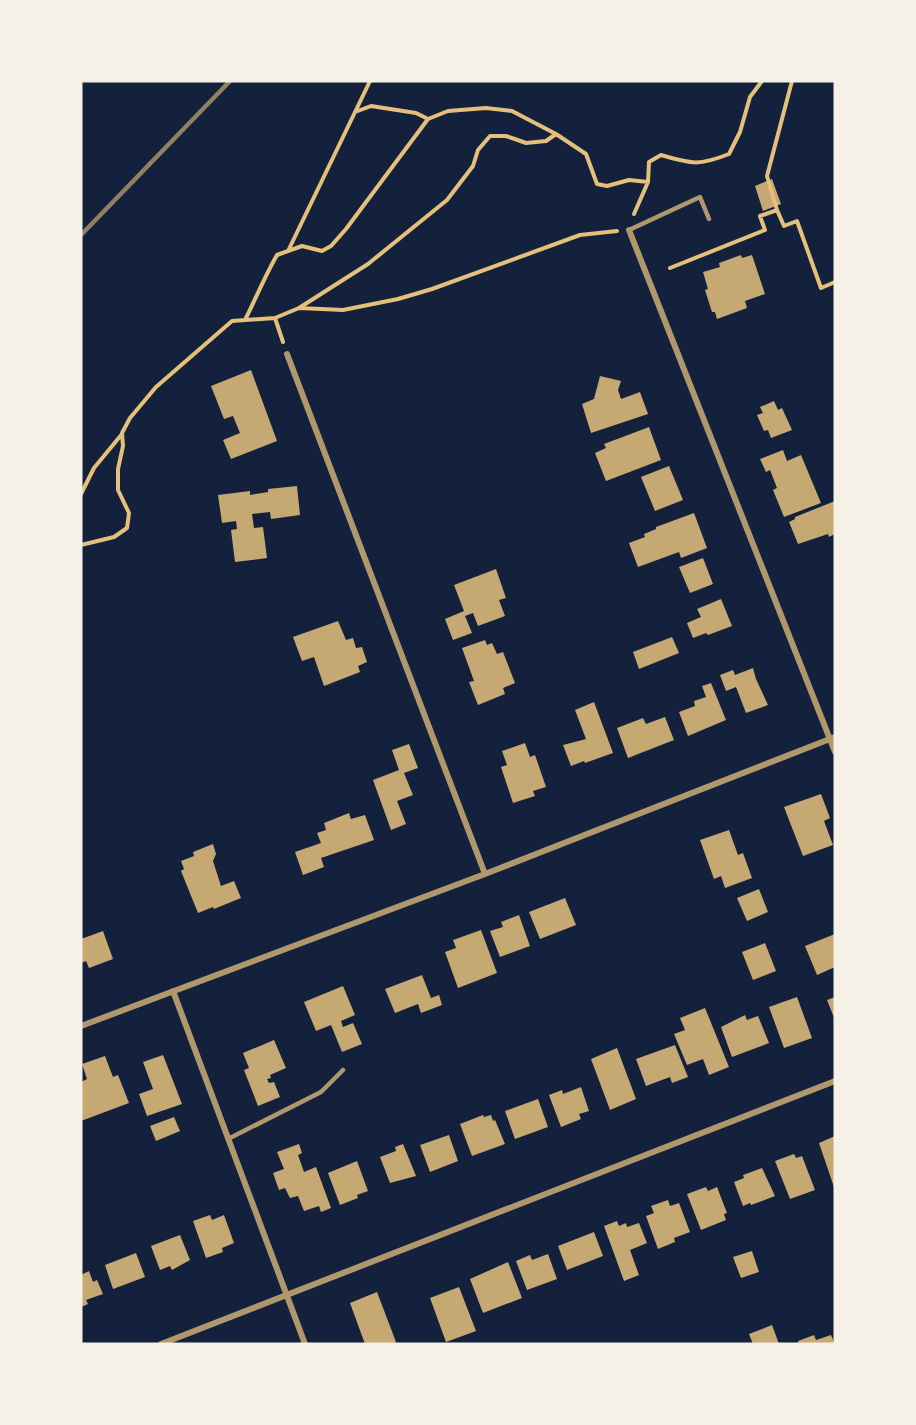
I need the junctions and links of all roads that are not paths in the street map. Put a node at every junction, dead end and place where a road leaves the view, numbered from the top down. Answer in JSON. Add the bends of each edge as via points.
{"nodes":[{"id":1,"x":709,"y":219,"type":"dead end"},
{"id":2,"x":629,"y":230,"type":"joint"},
{"id":3,"x":287,"y":354,"type":"road end"},
{"id":4,"x":832,"y":738,"type":"edge"},
{"id":5,"x":835,"y":752,"type":"edge"},
{"id":6,"x":485,"y":874,"type":"junction"},
{"id":7,"x":173,"y":991,"type":"junction"},
{"id":8,"x":81,"y":1026,"type":"edge"},
{"id":9,"x":343,"y":1070,"type":"dead end"},
{"id":10,"x":835,"y":1082,"type":"edge"},
{"id":11,"x":228,"y":1139,"type":"junction"},
{"id":12,"x":285,"y":1295,"type":"junction"},
{"id":13,"x":161,"y":1344,"type":"edge"},
{"id":14,"x":304,"y":1344,"type":"edge"}],
"edges":[{"from":1,"to":2,"type":"lane","via":[[700,197]]},
{"from":2,"to":4,"type":"street"},
{"from":3,"to":6,"type":"street"},
{"from":4,"to":5,"type":"street"},
{"from":4,"to":6,"type":"street"},
{"from":6,"to":7,"type":"street"},
{"from":7,"to":8,"type":"street"},
{"from":7,"to":11,"type":"street"},
{"from":9,"to":11,"type":"lane","via":[[321,1092]]},
{"from":10,"to":12,"type":"street"},
{"from":11,"to":12,"type":"street"},
{"from":12,"to":13,"type":"street"},
{"from":12,"to":14,"type":"street"}]}
